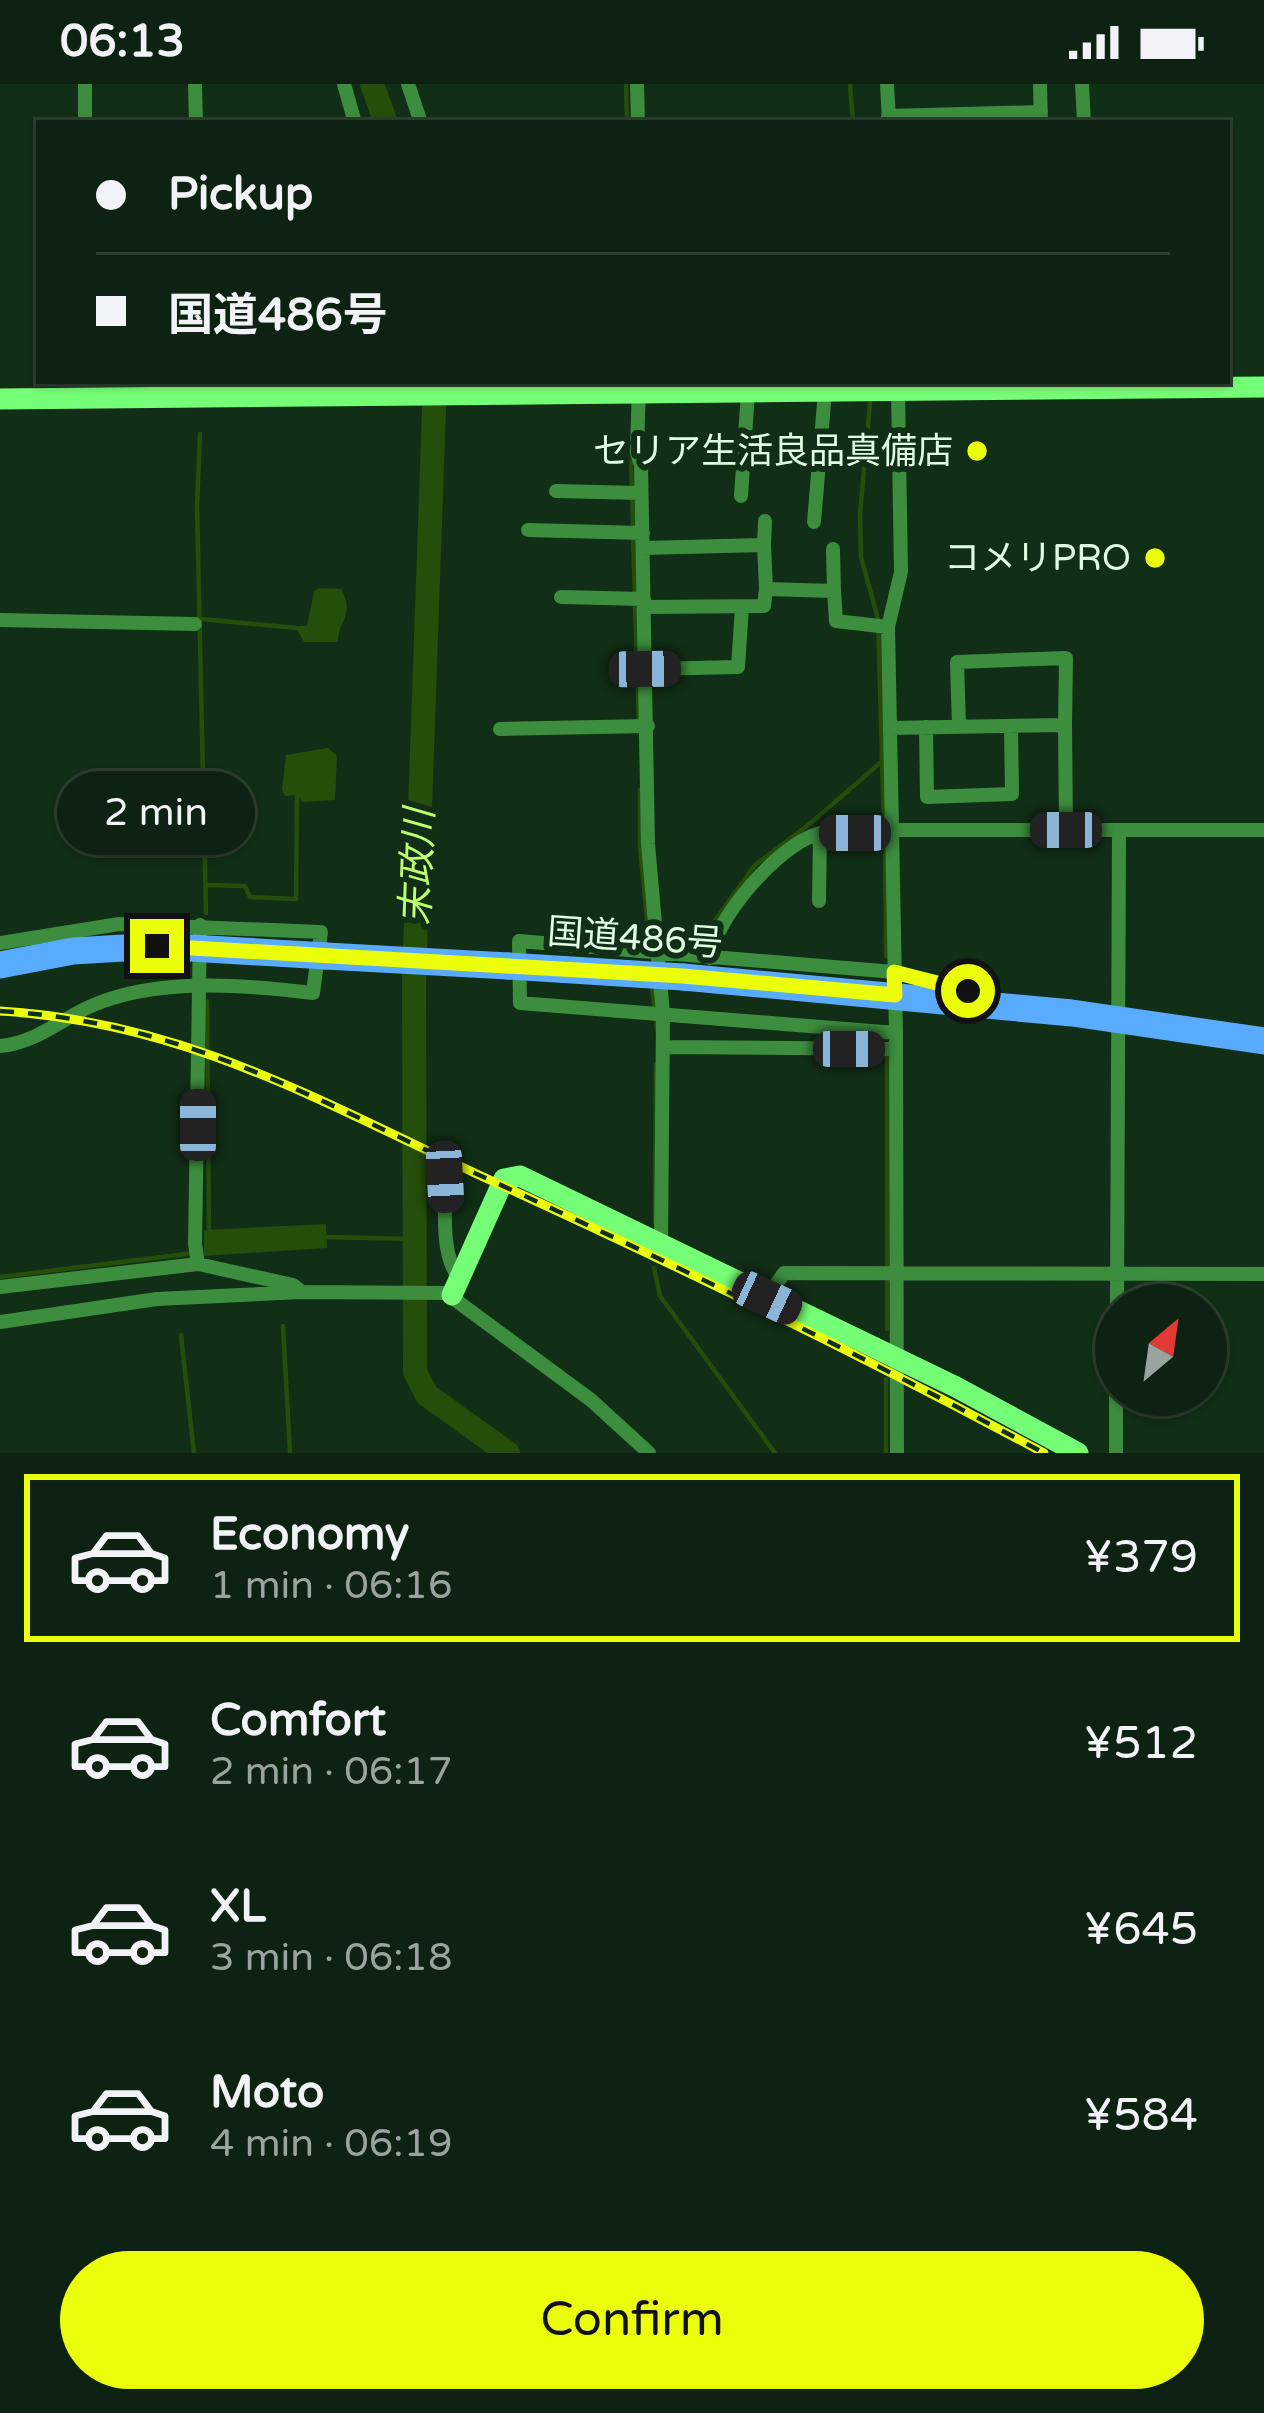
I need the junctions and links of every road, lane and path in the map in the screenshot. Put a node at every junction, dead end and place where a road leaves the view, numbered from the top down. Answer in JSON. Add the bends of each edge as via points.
{"nodes":[{"id":1,"x":85,"y":84,"type":"edge"},
{"id":2,"x":195,"y":84,"type":"edge"},
{"id":3,"x":344,"y":84,"type":"edge"},
{"id":4,"x":409,"y":84,"type":"edge"},
{"id":5,"x":637,"y":84,"type":"edge"},
{"id":6,"x":886,"y":84,"type":"edge"},
{"id":7,"x":1040,"y":84,"type":"edge"},
{"id":8,"x":1082,"y":84,"type":"edge"},
{"id":9,"x":1041,"y":118,"type":"edge"},
{"id":10,"x":85,"y":120,"type":"edge"},
{"id":11,"x":196,"y":120,"type":"edge"},
{"id":12,"x":354,"y":120,"type":"edge"},
{"id":13,"x":420,"y":120,"type":"edge"},
{"id":14,"x":638,"y":120,"type":"edge"},
{"id":15,"x":889,"y":120,"type":"edge"},
{"id":16,"x":1084,"y":120,"type":"edge"},
{"id":17,"x":1104,"y":384,"type":"edge"},
{"id":18,"x":639,"y":387,"type":"edge"},
{"id":19,"x":1264,"y":387,"type":"edge"},
{"id":20,"x":203,"y":388,"type":"edge"},
{"id":21,"x":407,"y":390,"type":"edge"},
{"id":22,"x":462,"y":390,"type":"edge"},
{"id":23,"x":898,"y":390,"type":"junction"},
{"id":24,"x":825,"y":391,"type":"junction"},
{"id":25,"x":748,"y":392,"type":"junction"},
{"id":26,"x":0,"y":399,"type":"edge"},
{"id":27,"x":556,"y":491,"type":"dead end"},
{"id":28,"x":635,"y":493,"type":"junction"},
{"id":29,"x":741,"y":496,"type":"dead end"},
{"id":30,"x":765,"y":521,"type":"dead end"},
{"id":31,"x":814,"y":522,"type":"dead end"},
{"id":32,"x":528,"y":530,"type":"dead end"},
{"id":33,"x":638,"y":536,"type":"junction"},
{"id":34,"x":764,"y":545,"type":"junction"},
{"id":35,"x":832,"y":550,"type":"dead end"},
{"id":36,"x":766,"y":590,"type":"junction"},
{"id":37,"x":834,"y":591,"type":"junction"},
{"id":38,"x":561,"y":597,"type":"dead end"},
{"id":39,"x":640,"y":601,"type":"junction"},
{"id":40,"x":742,"y":607,"type":"junction"},
{"id":41,"x":0,"y":620,"type":"edge"},
{"id":42,"x":195,"y":624,"type":"dead end"},
{"id":43,"x":881,"y":626,"type":"junction"},
{"id":44,"x":645,"y":669,"type":"junction"},
{"id":45,"x":1065,"y":725,"type":"junction"},
{"id":46,"x":959,"y":726,"type":"junction"},
{"id":47,"x":1011,"y":726,"type":"junction"},
{"id":48,"x":642,"y":727,"type":"junction"},
{"id":49,"x":926,"y":727,"type":"junction"},
{"id":50,"x":890,"y":728,"type":"junction"},
{"id":51,"x":500,"y":729,"type":"dead end"},
{"id":52,"x":1066,"y":830,"type":"junction"},
{"id":53,"x":1119,"y":830,"type":"junction"},
{"id":54,"x":1264,"y":830,"type":"edge"},
{"id":55,"x":889,"y":832,"type":"junction"},
{"id":56,"x":820,"y":834,"type":"junction"},
{"id":57,"x":819,"y":902,"type":"dead end"},
{"id":58,"x":200,"y":925,"type":"junction"},
{"id":59,"x":0,"y":943,"type":"edge"},
{"id":60,"x":658,"y":953,"type":"junction"},
{"id":61,"x":710,"y":958,"type":"junction"},
{"id":62,"x":0,"y":965,"type":"edge"},
{"id":63,"x":895,"y":984,"type":"junction"},
{"id":64,"x":198,"y":988,"type":"junction"},
{"id":65,"x":657,"y":1014,"type":"junction"},
{"id":66,"x":1118,"y":1020,"type":"junction"},
{"id":67,"x":896,"y":1041,"type":"junction"},
{"id":68,"x":1264,"y":1041,"type":"edge"},
{"id":69,"x":0,"y":1046,"type":"edge"},
{"id":70,"x":664,"y":1047,"type":"junction"},
{"id":71,"x":445,"y":1177,"type":"dead end"},
{"id":72,"x":661,"y":1245,"type":"junction"},
{"id":73,"x":197,"y":1255,"type":"junction"},
{"id":74,"x":890,"y":1273,"type":"junction"},
{"id":75,"x":1117,"y":1274,"type":"junction"},
{"id":76,"x":1264,"y":1274,"type":"edge"},
{"id":77,"x":1117,"y":1284,"type":"edge"},
{"id":78,"x":0,"y":1287,"type":"edge"},
{"id":79,"x":448,"y":1288,"type":"junction"},
{"id":80,"x":302,"y":1292,"type":"junction"},
{"id":81,"x":767,"y":1298,"type":"junction"},
{"id":82,"x":0,"y":1322,"type":"edge"},
{"id":83,"x":897,"y":1359,"type":"junction"},
{"id":84,"x":1116,"y":1416,"type":"edge"},
{"id":85,"x":649,"y":1453,"type":"edge"},
{"id":86,"x":897,"y":1453,"type":"edge"},
{"id":87,"x":1078,"y":1453,"type":"edge"},
{"id":88,"x":1116,"y":1453,"type":"edge"}],
"edges":[{"from":1,"to":10,"type":"street"},
{"from":2,"to":11,"type":"street"},
{"from":3,"to":12,"type":"street"},
{"from":4,"to":13,"type":"street"},
{"from":5,"to":14,"type":"street"},
{"from":6,"to":15,"type":"street"},
{"from":7,"to":9,"type":"street"},
{"from":8,"to":16,"type":"street"},
{"from":9,"to":15,"type":"street"},
{"from":17,"to":19,"type":"street"},
{"from":17,"to":23,"type":"street"},
{"from":18,"to":22,"type":"street"},
{"from":18,"to":25,"type":"street"},
{"from":18,"to":28,"type":"street"},
{"from":20,"to":21,"type":"street"},
{"from":20,"to":26,"type":"street"},
{"from":21,"to":22,"type":"street"},
{"from":23,"to":24,"type":"street"},
{"from":23,"to":43,"type":"street","via":[[901,572]]},
{"from":24,"to":25,"type":"street"},
{"from":24,"to":31,"type":"street"},
{"from":25,"to":29,"type":"street"},
{"from":27,"to":28,"type":"street"},
{"from":28,"to":33,"type":"street"},
{"from":30,"to":34,"type":"street"},
{"from":32,"to":33,"type":"street"},
{"from":33,"to":34,"type":"street"},
{"from":33,"to":39,"type":"street"},
{"from":34,"to":36,"type":"street"},
{"from":35,"to":37,"type":"street"},
{"from":36,"to":37,"type":"street"},
{"from":36,"to":40,"type":"street","via":[[764,606]]},
{"from":37,"to":43,"type":"street","via":[[836,621]]},
{"from":38,"to":39,"type":"street"},
{"from":39,"to":40,"type":"street"},
{"from":39,"to":44,"type":"street"},
{"from":40,"to":44,"type":"street","via":[[738,667]]},
{"from":41,"to":42,"type":"street"},
{"from":43,"to":50,"type":"street"},
{"from":44,"to":48,"type":"street"},
{"from":45,"to":46,"type":"street","via":[[1066,658],[957,662]]},
{"from":45,"to":47,"type":"street"},
{"from":45,"to":52,"type":"street"},
{"from":46,"to":47,"type":"street"},
{"from":46,"to":49,"type":"street"},
{"from":47,"to":49,"type":"street","via":[[1012,794],[927,796]]},
{"from":48,"to":51,"type":"street"},
{"from":48,"to":60,"type":"street"},
{"from":49,"to":50,"type":"street"},
{"from":50,"to":55,"type":"street"},
{"from":52,"to":53,"type":"street"},
{"from":52,"to":55,"type":"street"},
{"from":53,"to":54,"type":"street"},
{"from":53,"to":66,"type":"street"},
{"from":55,"to":56,"type":"street"},
{"from":55,"to":63,"type":"street"},
{"from":56,"to":57,"type":"street"},
{"from":56,"to":61,"type":"street","via":[[756,876],[712,941]]},
{"from":58,"to":59,"type":"street","via":[[119,924]]},
{"from":58,"to":64,"type":"street"},
{"from":58,"to":64,"type":"street","via":[[321,932],[313,993]]},
{"from":60,"to":61,"type":"street"},
{"from":60,"to":65,"type":"street"},
{"from":60,"to":65,"type":"street","via":[[519,941],[520,1004]]},
{"from":61,"to":63,"type":"street"},
{"from":62,"to":63,"type":"highway","name":"国道486号","bridge":true,"via":[[157,946]]},
{"from":63,"to":66,"type":"highway","name":"国道486号"},
{"from":63,"to":67,"type":"street"},
{"from":64,"to":69,"type":"street","via":[[108,999]]},
{"from":64,"to":73,"type":"street"},
{"from":65,"to":67,"type":"street"},
{"from":65,"to":70,"type":"street"},
{"from":66,"to":68,"type":"highway","name":"国道486号"},
{"from":66,"to":75,"type":"street"},
{"from":67,"to":70,"type":"street"},
{"from":67,"to":74,"type":"street"},
{"from":70,"to":72,"type":"street"},
{"from":71,"to":79,"type":"street"},
{"from":72,"to":79,"type":"street","via":[[520,1176],[504,1179]]},
{"from":72,"to":81,"type":"street"},
{"from":73,"to":78,"type":"street"},
{"from":73,"to":80,"type":"street"},
{"from":74,"to":75,"type":"street"},
{"from":74,"to":81,"type":"street","via":[[784,1273]]},
{"from":74,"to":83,"type":"street"},
{"from":75,"to":76,"type":"street"},
{"from":75,"to":77,"type":"street"},
{"from":79,"to":80,"type":"street"},
{"from":79,"to":85,"type":"street"},
{"from":80,"to":82,"type":"street","via":[[157,1299]]},
{"from":81,"to":83,"type":"street"},
{"from":83,"to":86,"type":"street"},
{"from":83,"to":87,"type":"street"},
{"from":84,"to":88,"type":"street"}]}
